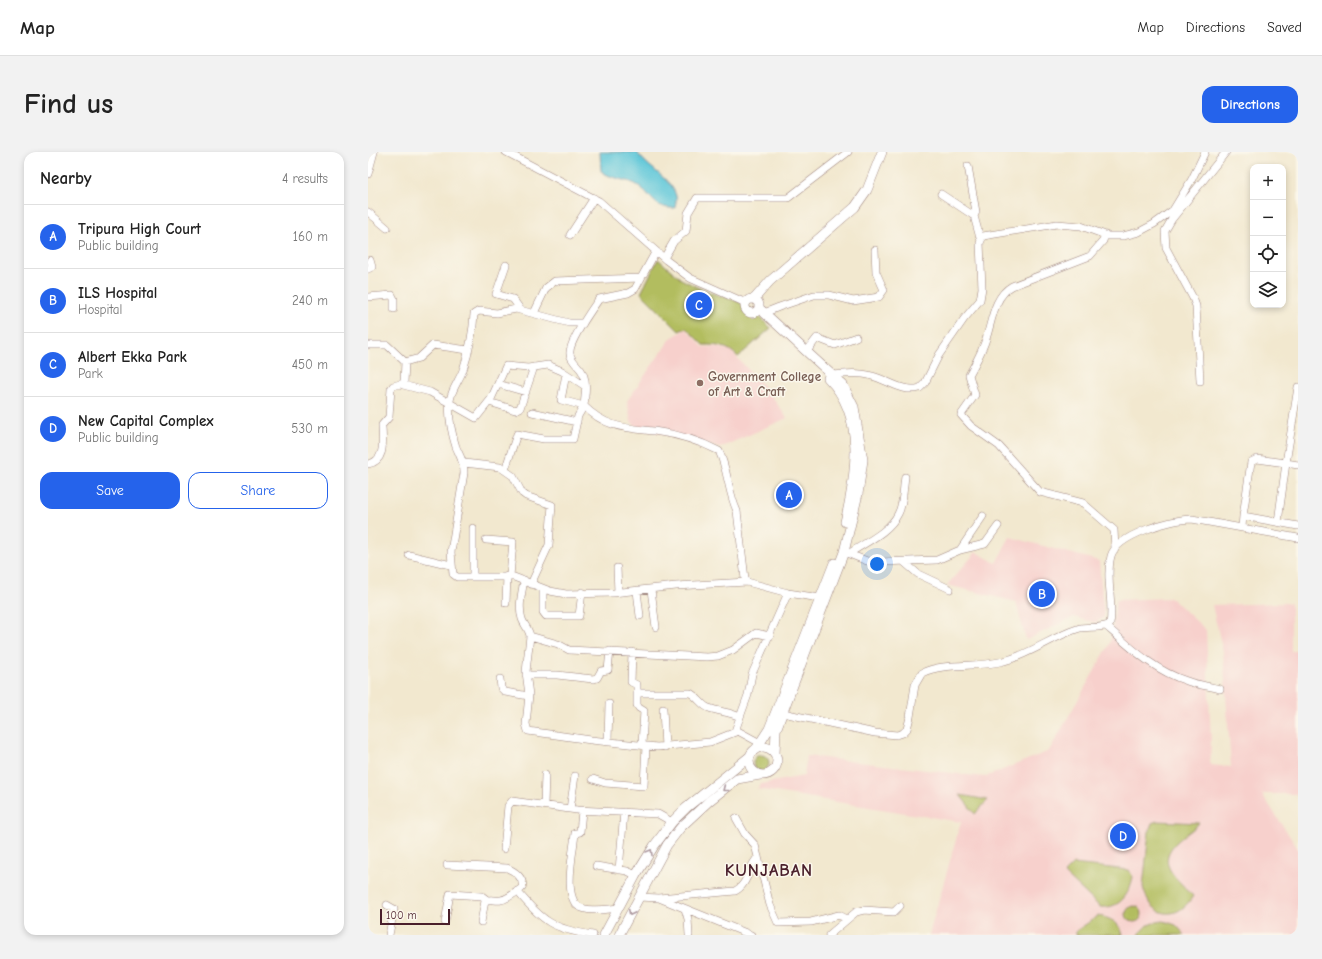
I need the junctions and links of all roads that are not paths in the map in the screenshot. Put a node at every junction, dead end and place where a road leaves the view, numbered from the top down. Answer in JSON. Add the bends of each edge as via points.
{"nodes":[{"id":1,"x":374,"y":152,"type":"edge"},
{"id":2,"x":506,"y":152,"type":"edge"},
{"id":3,"x":848,"y":152,"type":"edge"},
{"id":4,"x":882,"y":152,"type":"edge"},
{"id":5,"x":1205,"y":152,"type":"edge"},
{"id":6,"x":1226,"y":152,"type":"edge"},
{"id":7,"x":968,"y":166,"type":"dead end"},
{"id":8,"x":368,"y":174,"type":"edge"},
{"id":9,"x":940,"y":194,"type":"dead end"},
{"id":10,"x":594,"y":198,"type":"junction"},
{"id":11,"x":368,"y":212,"type":"edge"},
{"id":12,"x":974,"y":216,"type":"junction"},
{"id":13,"x":387,"y":228,"type":"dead end"},
{"id":14,"x":570,"y":235,"type":"dead end"},
{"id":15,"x":1105,"y":235,"type":"junction"},
{"id":16,"x":980,"y":238,"type":"junction"},
{"id":17,"x":875,"y":250,"type":"dead end"},
{"id":18,"x":656,"y":251,"type":"junction"},
{"id":19,"x":664,"y":258,"type":"junction"},
{"id":20,"x":370,"y":260,"type":"dead end"},
{"id":21,"x":506,"y":265,"type":"dead end"},
{"id":22,"x":368,"y":268,"type":"edge"},
{"id":23,"x":641,"y":278,"type":"junction"},
{"id":24,"x":368,"y":297,"type":"edge"},
{"id":25,"x":750,"y":301,"type":"junction"},
{"id":26,"x":394,"y":309,"type":"dead end"},
{"id":27,"x":520,"y":309,"type":"junction"},
{"id":28,"x":759,"y":312,"type":"junction"},
{"id":29,"x":534,"y":313,"type":"junction"},
{"id":30,"x":583,"y":323,"type":"junction"},
{"id":31,"x":856,"y":337,"type":"dead end"},
{"id":32,"x":368,"y":345,"type":"edge"},
{"id":33,"x":468,"y":350,"type":"junction"},
{"id":34,"x":807,"y":351,"type":"junction"},
{"id":35,"x":405,"y":362,"type":"junction"},
{"id":36,"x":534,"y":367,"type":"junction"},
{"id":37,"x":566,"y":374,"type":"junction"},
{"id":38,"x":834,"y":375,"type":"junction"},
{"id":39,"x":1200,"y":380,"type":"dead end"},
{"id":40,"x":498,"y":384,"type":"junction"},
{"id":41,"x":403,"y":385,"type":"junction"},
{"id":42,"x":585,"y":386,"type":"junction"},
{"id":43,"x":1298,"y":388,"type":"edge"},
{"id":44,"x":526,"y":392,"type":"junction"},
{"id":45,"x":489,"y":402,"type":"junction"},
{"id":46,"x":449,"y":403,"type":"junction"},
{"id":47,"x":584,"y":406,"type":"junction"},
{"id":48,"x":532,"y":412,"type":"dead end"},
{"id":49,"x":577,"y":422,"type":"junction"},
{"id":50,"x":464,"y":463,"type":"junction"},
{"id":51,"x":1286,"y":463,"type":"junction"},
{"id":52,"x":368,"y":464,"type":"edge"},
{"id":53,"x":1298,"y":465,"type":"edge"},
{"id":54,"x":506,"y":470,"type":"junction"},
{"id":55,"x":905,"y":477,"type":"dead end"},
{"id":56,"x":983,"y":516,"type":"dead end"},
{"id":57,"x":1243,"y":516,"type":"junction"},
{"id":58,"x":1278,"y":522,"type":"junction"},
{"id":59,"x":998,"y":526,"type":"dead end"},
{"id":60,"x":1298,"y":526,"type":"edge"},
{"id":61,"x":1242,"y":527,"type":"junction"},
{"id":62,"x":473,"y":528,"type":"dead end"},
{"id":63,"x":1298,"y":538,"type":"edge"},
{"id":64,"x":486,"y":540,"type":"dead end"},
{"id":65,"x":1114,"y":549,"type":"junction"},
{"id":66,"x":960,"y":550,"type":"junction"},
{"id":67,"x":847,"y":553,"type":"junction"},
{"id":68,"x":409,"y":555,"type":"dead end"},
{"id":69,"x":904,"y":562,"type":"junction"},
{"id":70,"x":452,"y":564,"type":"junction"},
{"id":71,"x":617,"y":568,"type":"dead end"},
{"id":72,"x":509,"y":576,"type":"junction"},
{"id":73,"x":472,"y":577,"type":"junction"},
{"id":74,"x":524,"y":580,"type":"junction"},
{"id":75,"x":747,"y":582,"type":"junction"},
{"id":76,"x":531,"y":584,"type":"junction"},
{"id":77,"x":543,"y":589,"type":"junction"},
{"id":78,"x":950,"y":589,"type":"dead end"},
{"id":79,"x":651,"y":590,"type":"junction"},
{"id":80,"x":637,"y":591,"type":"junction"},
{"id":81,"x":582,"y":592,"type":"junction"},
{"id":82,"x":618,"y":592,"type":"junction"},
{"id":83,"x":788,"y":593,"type":"junction"},
{"id":84,"x":820,"y":598,"type":"junction"},
{"id":85,"x":506,"y":603,"type":"dead end"},
{"id":86,"x":640,"y":616,"type":"dead end"},
{"id":87,"x":1106,"y":626,"type":"junction"},
{"id":88,"x":656,"y":627,"type":"dead end"},
{"id":89,"x":530,"y":636,"type":"junction"},
{"id":90,"x":770,"y":636,"type":"junction"},
{"id":91,"x":610,"y":651,"type":"junction"},
{"id":92,"x":632,"y":652,"type":"junction"},
{"id":93,"x":526,"y":675,"type":"junction"},
{"id":94,"x":500,"y":679,"type":"dead end"},
{"id":95,"x":1220,"y":689,"type":"dead end"},
{"id":96,"x":638,"y":693,"type":"junction"},
{"id":97,"x":529,"y":696,"type":"junction"},
{"id":98,"x":609,"y":704,"type":"dead end"},
{"id":99,"x":663,"y":709,"type":"dead end"},
{"id":100,"x":783,"y":714,"type":"junction"},
{"id":101,"x":740,"y":717,"type":"junction"},
{"id":102,"x":735,"y":731,"type":"junction"},
{"id":103,"x":608,"y":741,"type":"junction"},
{"id":104,"x":644,"y":745,"type":"junction"},
{"id":105,"x":758,"y":746,"type":"junction"},
{"id":106,"x":664,"y":747,"type":"junction"},
{"id":107,"x":775,"y":754,"type":"junction"},
{"id":108,"x":749,"y":757,"type":"junction"},
{"id":109,"x":544,"y":775,"type":"dead end"},
{"id":110,"x":760,"y":775,"type":"junction"},
{"id":111,"x":575,"y":776,"type":"dead end"},
{"id":112,"x":593,"y":779,"type":"dead end"},
{"id":113,"x":544,"y":805,"type":"junction"},
{"id":114,"x":570,"y":809,"type":"junction"},
{"id":115,"x":582,"y":811,"type":"junction"},
{"id":116,"x":624,"y":812,"type":"junction"},
{"id":117,"x":736,"y":818,"type":"dead end"},
{"id":118,"x":672,"y":822,"type":"junction"},
{"id":119,"x":504,"y":849,"type":"dead end"},
{"id":120,"x":758,"y":857,"type":"junction"},
{"id":121,"x":447,"y":865,"type":"dead end"},
{"id":122,"x":596,"y":866,"type":"dead end"},
{"id":123,"x":619,"y":870,"type":"junction"},
{"id":124,"x":636,"y":875,"type":"junction"},
{"id":125,"x":517,"y":891,"type":"junction"},
{"id":126,"x":640,"y":896,"type":"junction"},
{"id":127,"x":659,"y":898,"type":"junction"},
{"id":128,"x":486,"y":900,"type":"junction"},
{"id":129,"x":387,"y":905,"type":"dead end"},
{"id":130,"x":900,"y":906,"type":"dead end"},
{"id":131,"x":619,"y":908,"type":"junction"},
{"id":132,"x":685,"y":909,"type":"junction"},
{"id":133,"x":847,"y":919,"type":"junction"},
{"id":134,"x":445,"y":922,"type":"dead end"},
{"id":135,"x":481,"y":922,"type":"dead end"},
{"id":136,"x":735,"y":931,"type":"edge"},
{"id":137,"x":389,"y":935,"type":"edge"},
{"id":138,"x":594,"y":935,"type":"edge"},
{"id":139,"x":604,"y":935,"type":"edge"},
{"id":140,"x":619,"y":935,"type":"edge"},
{"id":141,"x":689,"y":935,"type":"edge"},
{"id":142,"x":751,"y":935,"type":"edge"},
{"id":143,"x":829,"y":935,"type":"edge"}],
"edges":[{"from":1,"to":8,"type":"street"},
{"from":2,"to":10,"type":"street"},
{"from":3,"to":19,"type":"street","via":[[788,198],[697,198],[688,213],[686,231],[674,241]]},
{"from":4,"to":25,"type":"main road","via":[[867,190],[855,207]]},
{"from":5,"to":15,"type":"street","via":[[1173,210],[1164,218],[1134,233],[1123,236]]},
{"from":6,"to":39,"type":"street","via":[[1172,218],[1165,231],[1166,248],[1196,306]]},
{"from":7,"to":12,"type":"street","via":[[976,212]]},
{"from":9,"to":12,"type":"street"},
{"from":10,"to":14,"type":"street"},
{"from":10,"to":18,"type":"street"},
{"from":11,"to":13,"type":"street"},
{"from":12,"to":16,"type":"street"},
{"from":15,"to":16,"type":"street","via":[[1081,226],[1057,224],[987,234]]},
{"from":15,"to":65,"type":"street","via":[[1090,256],[1012,286],[1003,293],[994,311],[984,346],[969,375],[975,395],[961,415],[971,426],[999,446],[1040,492],[1083,503],[1114,530]]},
{"from":16,"to":38,"type":"street","via":[[980,300],[939,355],[920,388],[908,389],[858,373]]},
{"from":17,"to":28,"type":"street","via":[[876,272],[884,290],[879,297],[853,301],[829,295],[814,295]]},
{"from":18,"to":19,"type":"street"},
{"from":18,"to":23,"type":"street"},
{"from":19,"to":25,"type":"street","via":[[690,278]]},
{"from":20,"to":22,"type":"street","via":[[372,267]]},
{"from":21,"to":27,"type":"street","via":[[496,294],[513,299]]},
{"from":23,"to":29,"type":"street","via":[[555,281],[546,288]]},
{"from":23,"to":30,"type":"street","via":[[635,289],[628,293],[599,299]]},
{"from":24,"to":26,"type":"street","via":[[392,294]]},
{"from":25,"to":28,"type":"main road","via":[[746,310],[750,313]]},
{"from":27,"to":29,"type":"street"},
{"from":27,"to":33,"type":"street","via":[[497,313],[476,311]]},
{"from":28,"to":34,"type":"main road"},
{"from":28,"to":84,"type":"main road","via":[[834,383],[844,399],[848,412],[853,438],[855,475],[839,549]]},
{"from":29,"to":30,"type":"street","via":[[569,323]]},
{"from":30,"to":42,"type":"street","via":[[570,348],[570,354],[582,371]]},
{"from":31,"to":34,"type":"street","via":[[835,345],[817,338]]},
{"from":32,"to":35,"type":"street","via":[[388,345]]},
{"from":33,"to":35,"type":"street","via":[[433,345],[418,358]]},
{"from":33,"to":46,"type":"street"},
{"from":34,"to":38,"type":"main road"},
{"from":35,"to":41,"type":"street"},
{"from":36,"to":37,"type":"street","via":[[548,365]]},
{"from":36,"to":40,"type":"street","via":[[506,366]]},
{"from":36,"to":44,"type":"street"},
{"from":37,"to":42,"type":"street"},
{"from":37,"to":47,"type":"street","via":[[561,400]]},
{"from":38,"to":67,"type":"main road","via":[[843,385],[854,407],[862,460]]},
{"from":40,"to":44,"type":"street"},
{"from":40,"to":45,"type":"street"},
{"from":41,"to":46,"type":"street","via":[[430,392]]},
{"from":41,"to":52,"type":"street","via":[[392,386],[389,417],[382,425],[382,453],[378,459]]},
{"from":42,"to":47,"type":"street"},
{"from":43,"to":51,"type":"street"},
{"from":44,"to":45,"type":"street","via":[[522,406],[518,409]]},
{"from":45,"to":46,"type":"street","via":[[476,418]]},
{"from":46,"to":50,"type":"street","via":[[456,444]]},
{"from":47,"to":49,"type":"street"},
{"from":47,"to":75,"type":"street","via":[[617,427],[656,431],[719,451],[737,511]]},
{"from":48,"to":49,"type":"street"},
{"from":49,"to":54,"type":"street","via":[[572,439],[544,439],[517,434]]},
{"from":50,"to":54,"type":"street","via":[[496,466]]},
{"from":50,"to":70,"type":"street","via":[[451,552]]},
{"from":51,"to":53,"type":"street"},
{"from":51,"to":57,"type":"street","via":[[1257,458],[1251,462]]},
{"from":51,"to":58,"type":"street"},
{"from":54,"to":76,"type":"street","via":[[515,479],[522,493],[552,505],[549,545]]},
{"from":55,"to":67,"type":"street","via":[[901,506],[894,519],[879,533]]},
{"from":56,"to":66,"type":"street"},
{"from":57,"to":58,"type":"street"},
{"from":57,"to":61,"type":"street"},
{"from":58,"to":60,"type":"street"},
{"from":59,"to":66,"type":"street","via":[[985,544]]},
{"from":61,"to":63,"type":"street"},
{"from":61,"to":65,"type":"street","via":[[1192,519],[1177,520],[1135,534]]},
{"from":62,"to":73,"type":"street"},
{"from":64,"to":72,"type":"street","via":[[513,542]]},
{"from":65,"to":87,"type":"street","via":[[1109,571],[1111,616],[1110,624]]},
{"from":66,"to":69,"type":"street","via":[[937,560]]},
{"from":67,"to":69,"type":"street","via":[[867,561]]},
{"from":67,"to":100,"type":"main road"},
{"from":68,"to":70,"type":"street"},
{"from":69,"to":78,"type":"street","via":[[918,574]]},
{"from":70,"to":73,"type":"street","via":[[455,576]]},
{"from":71,"to":82,"type":"street"},
{"from":72,"to":73,"type":"street"},
{"from":72,"to":74,"type":"street"},
{"from":72,"to":85,"type":"street"},
{"from":74,"to":76,"type":"street"},
{"from":74,"to":89,"type":"street","via":[[520,606]]},
{"from":75,"to":79,"type":"street"},
{"from":75,"to":83,"type":"street"},
{"from":76,"to":77,"type":"street"},
{"from":77,"to":81,"type":"street","via":[[566,594]]},
{"from":77,"to":81,"type":"street","via":[[543,612],[546,616],[579,616]]},
{"from":79,"to":80,"type":"street"},
{"from":79,"to":88,"type":"street"},
{"from":80,"to":82,"type":"street"},
{"from":80,"to":86,"type":"street"},
{"from":81,"to":82,"type":"street"},
{"from":83,"to":84,"type":"street"},
{"from":83,"to":90,"type":"street"},
{"from":84,"to":105,"type":"main road","via":[[769,729]]},
{"from":87,"to":95,"type":"street","via":[[1160,670],[1187,681]]},
{"from":87,"to":100,"type":"street","via":[[1075,630],[1006,661],[977,666],[936,668],[922,673],[915,684],[907,729],[897,735],[875,733]]},
{"from":89,"to":91,"type":"street","via":[[569,650]]},
{"from":89,"to":93,"type":"street"},
{"from":90,"to":92,"type":"street","via":[[756,633],[733,650],[718,656]]},
{"from":90,"to":101,"type":"street","via":[[752,674]]},
{"from":91,"to":92,"type":"street"},
{"from":91,"to":93,"type":"street","via":[[608,670],[601,672],[597,678]]},
{"from":92,"to":96,"type":"street","via":[[631,682],[637,685]]},
{"from":93,"to":97,"type":"street"},
{"from":94,"to":97,"type":"street","via":[[501,688],[505,692]]},
{"from":96,"to":101,"type":"street","via":[[690,693],[709,708]]},
{"from":96,"to":104,"type":"street","via":[[638,707],[644,711]]},
{"from":97,"to":103,"type":"street","via":[[526,724],[528,731]]},
{"from":98,"to":103,"type":"street"},
{"from":99,"to":106,"type":"street"},
{"from":100,"to":107,"type":"main road","via":[[776,730]]},
{"from":101,"to":102,"type":"street"},
{"from":102,"to":105,"type":"street"},
{"from":102,"to":106,"type":"street","via":[[710,742]]},
{"from":103,"to":104,"type":"street"},
{"from":104,"to":106,"type":"street"},
{"from":104,"to":112,"type":"street","via":[[644,786],[605,783]]},
{"from":105,"to":107,"type":"main road","via":[[768,748]]},
{"from":105,"to":108,"type":"main road"},
{"from":107,"to":110,"type":"main road","via":[[773,770]]},
{"from":108,"to":110,"type":"main road","via":[[750,766]]},
{"from":108,"to":118,"type":"main road"},
{"from":109,"to":113,"type":"street"},
{"from":110,"to":126,"type":"main road","one_way":true,"via":[[737,779],[682,827],[667,845]]},
{"from":111,"to":114,"type":"street"},
{"from":113,"to":114,"type":"street"},
{"from":113,"to":119,"type":"street","via":[[510,802]]},
{"from":114,"to":115,"type":"street"},
{"from":115,"to":116,"type":"street"},
{"from":115,"to":131,"type":"street","via":[[580,832],[574,833],[570,880],[572,900],[583,909]]},
{"from":116,"to":118,"type":"street","via":[[658,814]]},
{"from":116,"to":123,"type":"street"},
{"from":117,"to":120,"type":"street","via":[[755,845]]},
{"from":124,"to":118,"type":"main road","one_way":true},
{"from":120,"to":127,"type":"street","via":[[750,866],[743,885],[735,891]]},
{"from":120,"to":133,"type":"street","via":[[770,905],[778,923],[811,922],[839,915]]},
{"from":121,"to":125,"type":"street","via":[[514,870],[523,884]]},
{"from":122,"to":123,"type":"street"},
{"from":123,"to":124,"type":"street"},
{"from":124,"to":131,"type":"main road"},
{"from":125,"to":128,"type":"street","via":[[503,900]]},
{"from":125,"to":138,"type":"street","via":[[532,910],[550,923]]},
{"from":126,"to":127,"type":"street"},
{"from":126,"to":140,"type":"main road","one_way":true},
{"from":127,"to":132,"type":"street"},
{"from":128,"to":134,"type":"street","via":[[482,896],[450,894]]},
{"from":128,"to":135,"type":"street"},
{"from":129,"to":137,"type":"street","via":[[394,909]]},
{"from":130,"to":133,"type":"street","via":[[894,912],[864,910]]},
{"from":131,"to":139,"type":"main road"},
{"from":132,"to":136,"type":"street"},
{"from":132,"to":141,"type":"street"},
{"from":133,"to":143,"type":"street"},
{"from":136,"to":142,"type":"street"}]}
